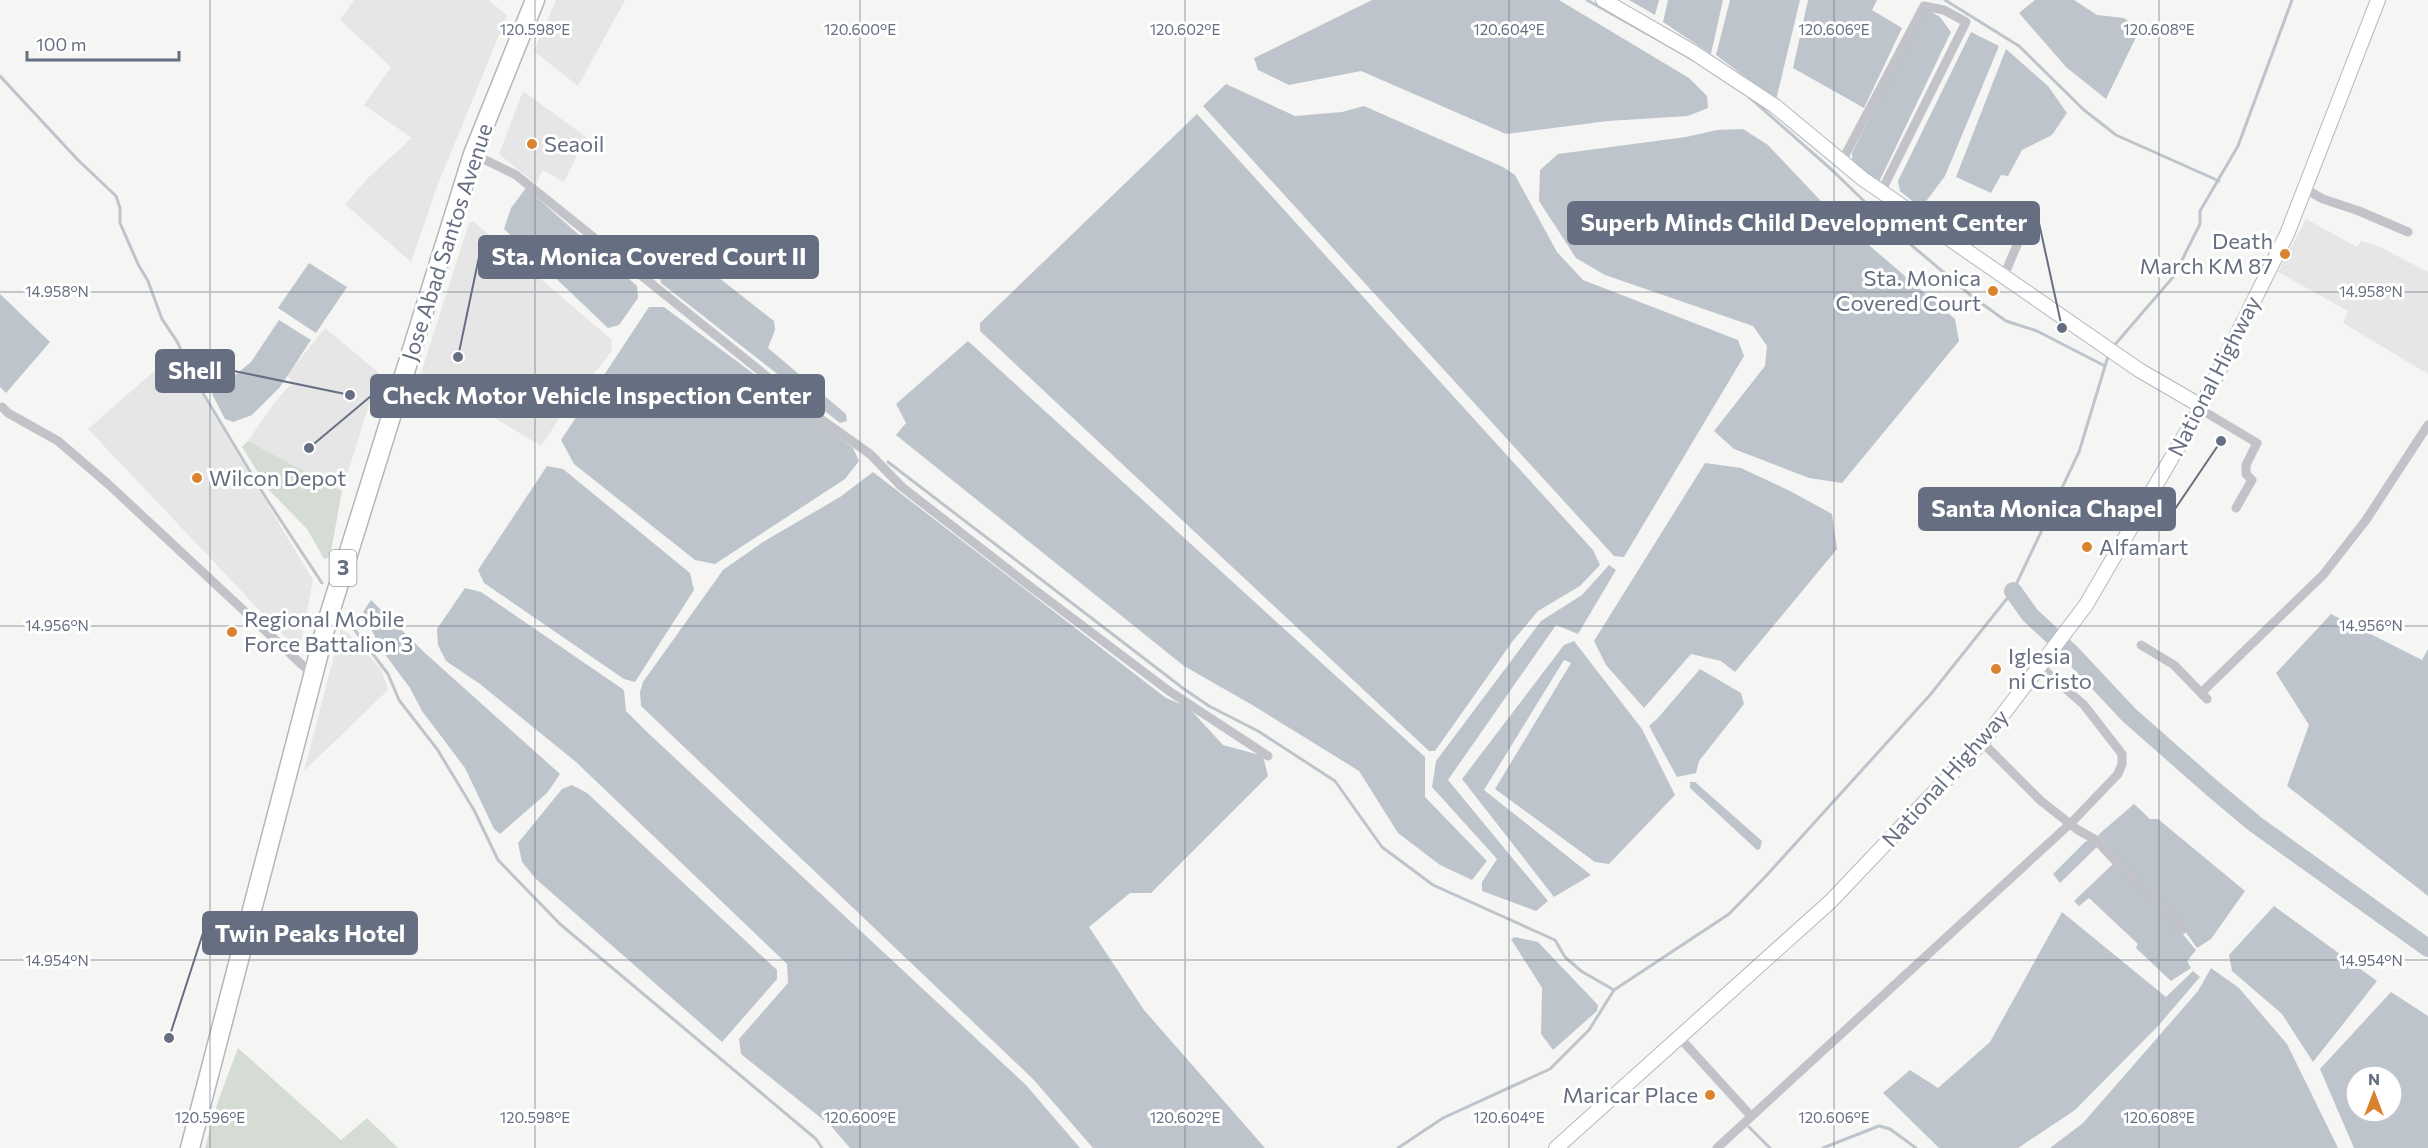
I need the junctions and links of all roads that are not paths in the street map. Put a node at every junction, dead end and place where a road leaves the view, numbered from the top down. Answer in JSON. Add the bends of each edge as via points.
{"nodes":[{"id":1,"x":535,"y":0,"type":"edge"},
{"id":2,"x":1603,"y":0,"type":"edge"},
{"id":3,"x":2378,"y":0,"type":"edge"},
{"id":4,"x":473,"y":154,"type":"junction"},
{"id":5,"x":1842,"y":161,"type":"junction"},
{"id":6,"x":2305,"y":189,"type":"junction"},
{"id":7,"x":1881,"y":192,"type":"junction"},
{"id":8,"x":2408,"y":232,"type":"dead end"},
{"id":9,"x":2019,"y":240,"type":"dead end"},
{"id":10,"x":2004,"y":276,"type":"junction"},
{"id":11,"x":3,"y":407,"type":"dead end"},
{"id":12,"x":2200,"y":408,"type":"junction"},
{"id":13,"x":2428,"y":425,"type":"edge"},
{"id":14,"x":2236,"y":508,"type":"dead end"},
{"id":15,"x":2141,"y":645,"type":"dead end"},
{"id":16,"x":2042,"y":665,"type":"junction"},
{"id":17,"x":313,"y":675,"type":"junction"},
{"id":18,"x":1983,"y":742,"type":"junction"},
{"id":19,"x":1268,"y":756,"type":"dead end"},
{"id":20,"x":2069,"y":824,"type":"junction"},
{"id":21,"x":2182,"y":930,"type":"dead end"},
{"id":22,"x":1680,"y":1038,"type":"junction"},
{"id":23,"x":1750,"y":1116,"type":"junction"},
{"id":24,"x":190,"y":1148,"type":"edge"},
{"id":25,"x":1556,"y":1148,"type":"edge"},
{"id":26,"x":1717,"y":1148,"type":"edge"}],
"edges":[{"from":1,"to":4,"type":"highway","name":"Jose Abad Santos Avenue","number":"3"},
{"from":2,"to":5,"type":"main road","via":[[1766,100]]},
{"from":3,"to":6,"type":"main road","name":"National Highway"},
{"from":4,"to":17,"type":"highway","name":"Jose Abad Santos Avenue","number":"3","via":[[370,479]]},
{"from":4,"to":19,"type":"street","via":[[516,175],[815,415],[870,454],[902,487],[1012,573],[1169,691]]},
{"from":5,"to":7,"type":"main road"},
{"from":5,"to":7,"type":"street","via":[[1923,6],[1944,10],[1966,22]]},
{"from":6,"to":8,"type":"street"},
{"from":6,"to":12,"type":"main road","name":"National Highway","via":[[2287,234]]},
{"from":7,"to":10,"type":"main road"},
{"from":9,"to":10,"type":"street"},
{"from":10,"to":12,"type":"main road"},
{"from":11,"to":17,"type":"street","via":[[58,441],[107,483]]},
{"from":12,"to":14,"type":"street","via":[[2257,443],[2246,465],[2246,474],[2252,480]]},
{"from":12,"to":16,"type":"main road","name":"National Highway","via":[[2086,605]]},
{"from":13,"to":15,"type":"street","via":[[2366,520],[2323,575],[2204,696],[2174,665]]},
{"from":16,"to":18,"type":"main road","name":"National Highway"},
{"from":16,"to":20,"type":"street","via":[[2084,705],[2122,754],[2118,774]]},
{"from":17,"to":24,"type":"highway","name":"Jose Abad Santos Avenue","number":"3"},
{"from":18,"to":20,"type":"street"},
{"from":18,"to":22,"type":"main road","name":"National Highway","via":[[1831,902]]},
{"from":20,"to":21,"type":"street","via":[[2096,840]]},
{"from":20,"to":23,"type":"street"},
{"from":22,"to":23,"type":"street"},
{"from":22,"to":25,"type":"main road","name":"National Highway"},
{"from":23,"to":26,"type":"street"}]}
